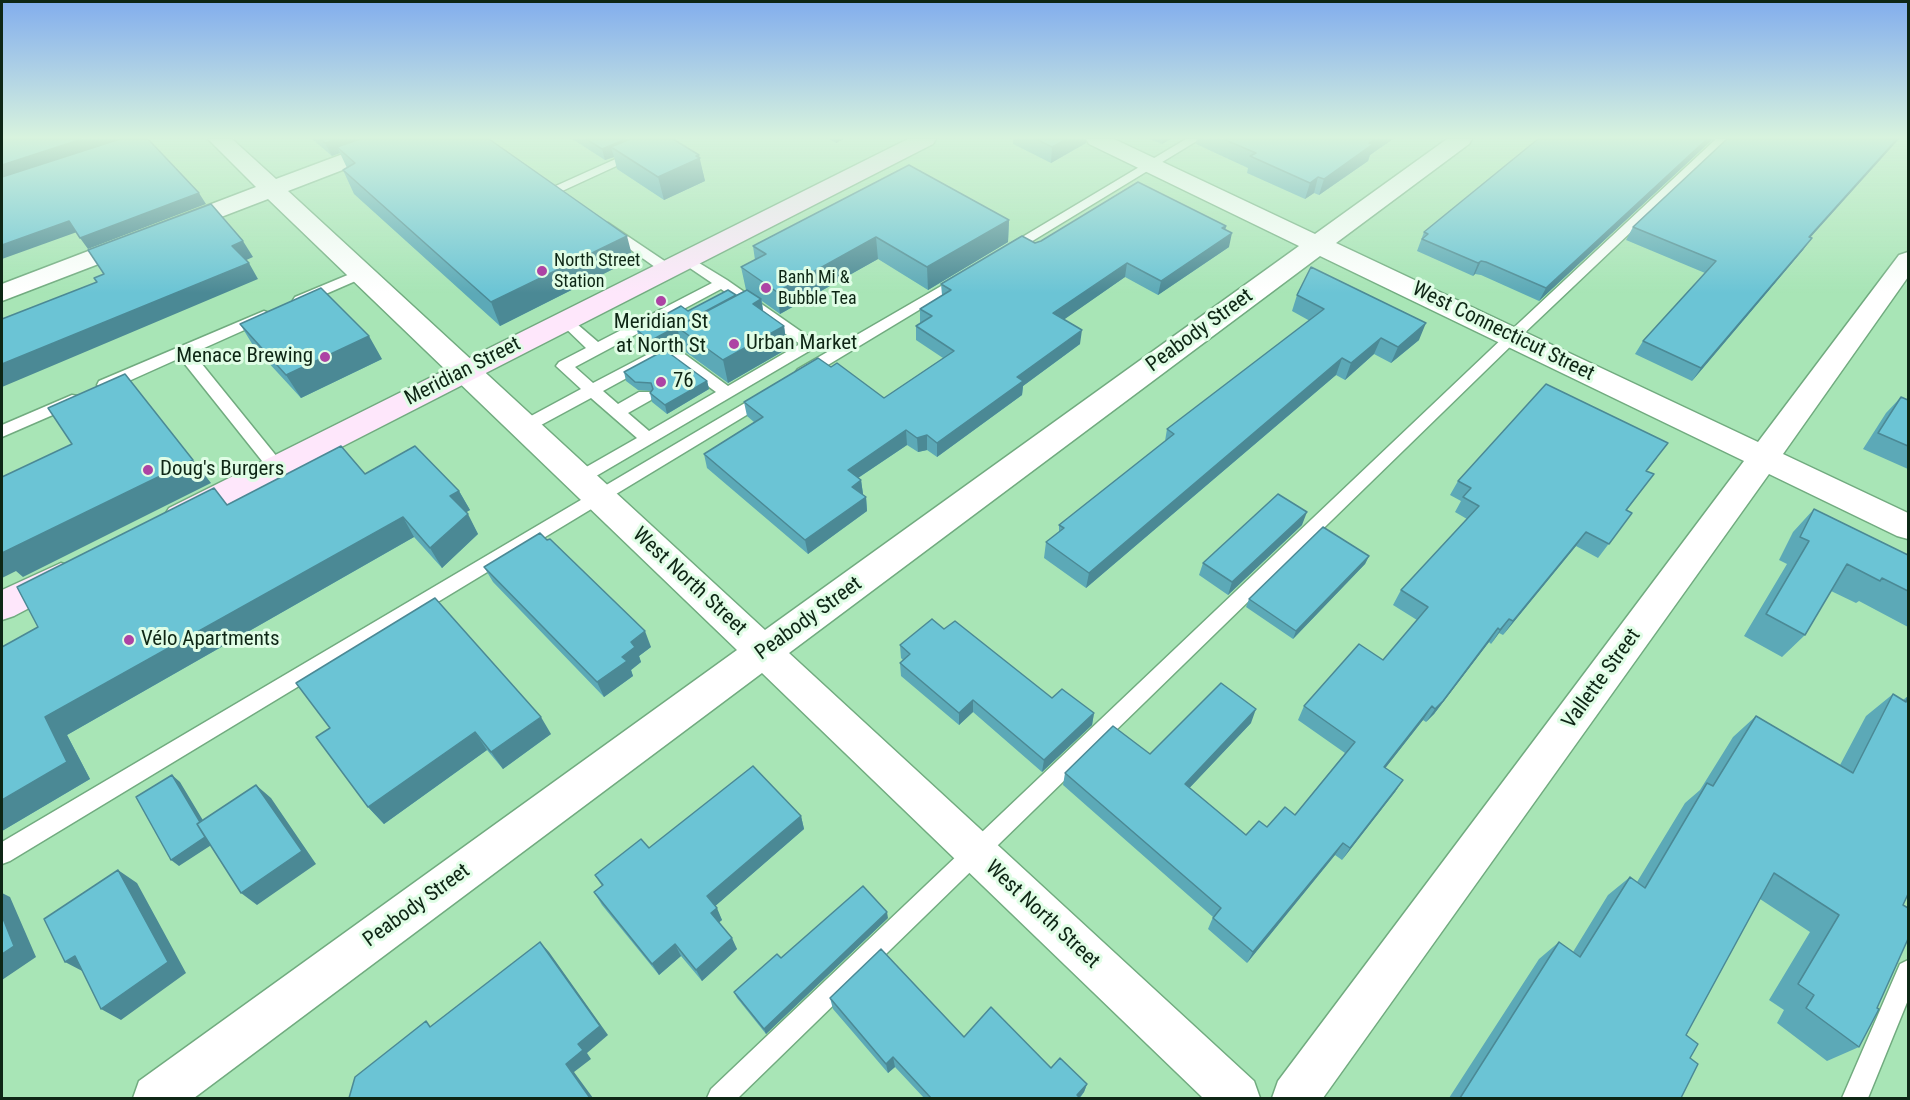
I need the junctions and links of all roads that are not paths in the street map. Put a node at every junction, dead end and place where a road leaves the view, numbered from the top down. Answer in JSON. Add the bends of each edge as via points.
{"nodes":[{"id":1,"x":266,"y":190,"type":"edge"},
{"id":2,"x":274,"y":190,"type":"edge"},
{"id":3,"x":823,"y":190,"type":"edge"},
{"id":4,"x":1108,"y":190,"type":"edge"},
{"id":5,"x":1205,"y":190,"type":"edge"},
{"id":6,"x":1391,"y":190,"type":"edge"},
{"id":7,"x":1668,"y":190,"type":"edge"},
{"id":8,"x":602,"y":222,"type":"edge"},
{"id":9,"x":1318,"y":244,"type":"junction"},
{"id":10,"x":1908,"y":260,"type":"edge"},
{"id":11,"x":677,"y":264,"type":"junction"},
{"id":12,"x":362,"y":273,"type":"junction"},
{"id":13,"x":722,"y":283,"type":"junction"},
{"id":14,"x":2,"y":293,"type":"edge"},
{"id":15,"x":565,"y":321,"type":"junction"},
{"id":16,"x":720,"y":321,"type":"edge"},
{"id":17,"x":1512,"y":337,"type":"junction"},
{"id":18,"x":596,"y":349,"type":"junction"},
{"id":19,"x":668,"y":349,"type":"junction"},
{"id":20,"x":183,"y":351,"type":"junction"},
{"id":21,"x":466,"y":371,"type":"junction"},
{"id":22,"x":592,"y":391,"type":"junction"},
{"id":23,"x":726,"y":393,"type":"junction"},
{"id":24,"x":645,"y":396,"type":"edge"},
{"id":25,"x":616,"y":412,"type":"junction"},
{"id":26,"x":524,"y":427,"type":"junction"},
{"id":27,"x":2,"y":431,"type":"edge"},
{"id":28,"x":648,"y":439,"type":"junction"},
{"id":29,"x":1764,"y":458,"type":"junction"},
{"id":30,"x":276,"y":467,"type":"junction"},
{"id":31,"x":589,"y":487,"type":"junction"},
{"id":32,"x":160,"y":526,"type":"edge"},
{"id":33,"x":1908,"y":527,"type":"edge"},
{"id":34,"x":86,"y":563,"type":"edge"},
{"id":35,"x":2,"y":606,"type":"edge"},
{"id":36,"x":764,"y":652,"type":"junction"},
{"id":37,"x":976,"y":853,"type":"junction"},
{"id":38,"x":2,"y":854,"type":"edge"},
{"id":39,"x":1908,"y":972,"type":"edge"},
{"id":40,"x":156,"y":1098,"type":"edge"},
{"id":41,"x":720,"y":1098,"type":"edge"},
{"id":42,"x":1237,"y":1098,"type":"edge"},
{"id":43,"x":1295,"y":1098,"type":"edge"},
{"id":44,"x":1855,"y":1098,"type":"edge"}],
"edges":[{"from":1,"to":14,"type":"street"},
{"from":2,"to":12,"type":"street","name":"West North Street"},
{"from":3,"to":11,"type":"street","name":"Meridian Street"},
{"from":4,"to":31,"type":"lane","via":[[785,384]]},
{"from":5,"to":9,"type":"street","name":"West Connecticut Street"},
{"from":6,"to":9,"type":"street","name":"Peabody Street"},
{"from":7,"to":17,"type":"lane"},
{"from":8,"to":11,"type":"lane"},
{"from":9,"to":17,"type":"street","name":"West Connecticut Street"},
{"from":9,"to":36,"type":"street","name":"Peabody Street"},
{"from":10,"to":29,"type":"street","name":"Vallette Street"},
{"from":11,"to":13,"type":"lane"},
{"from":11,"to":15,"type":"street","name":"Meridian Street"},
{"from":12,"to":20,"type":"lane"},
{"from":12,"to":21,"type":"street","name":"West North Street"},
{"from":13,"to":18,"type":"lane"},
{"from":13,"to":23,"type":"lane","via":[[746,306],[811,344]]},
{"from":15,"to":18,"type":"lane"},
{"from":15,"to":21,"type":"street","name":"Meridian Street"},
{"from":16,"to":19,"type":"lane"},
{"from":17,"to":29,"type":"street","name":"West Connecticut Street"},
{"from":17,"to":37,"type":"lane"},
{"from":18,"to":22,"type":"lane","via":[[564,366]]},
{"from":19,"to":22,"type":"lane"},
{"from":19,"to":23,"type":"lane","via":[[690,370]]},
{"from":20,"to":27,"type":"lane"},
{"from":20,"to":30,"type":"lane"},
{"from":21,"to":26,"type":"street","name":"West North Street"},
{"from":21,"to":30,"type":"street","name":"Meridian Street"},
{"from":22,"to":25,"type":"lane"},
{"from":22,"to":26,"type":"lane"},
{"from":23,"to":28,"type":"lane"},
{"from":24,"to":25,"type":"lane"},
{"from":25,"to":28,"type":"lane"},
{"from":26,"to":31,"type":"street","name":"West North Street"},
{"from":28,"to":31,"type":"lane"},
{"from":29,"to":33,"type":"street","name":"West Connecticut Street"},
{"from":29,"to":43,"type":"street","name":"Vallette Street"},
{"from":30,"to":32,"type":"street","name":"Meridian Street"},
{"from":31,"to":36,"type":"street","name":"West North Street"},
{"from":31,"to":38,"type":"lane"},
{"from":34,"to":35,"type":"street"},
{"from":36,"to":37,"type":"street","name":"West North Street"},
{"from":36,"to":40,"type":"street","name":"Peabody Street"},
{"from":37,"to":41,"type":"lane"},
{"from":37,"to":42,"type":"street","name":"West North Street"},
{"from":39,"to":44,"type":"lane"}]}
